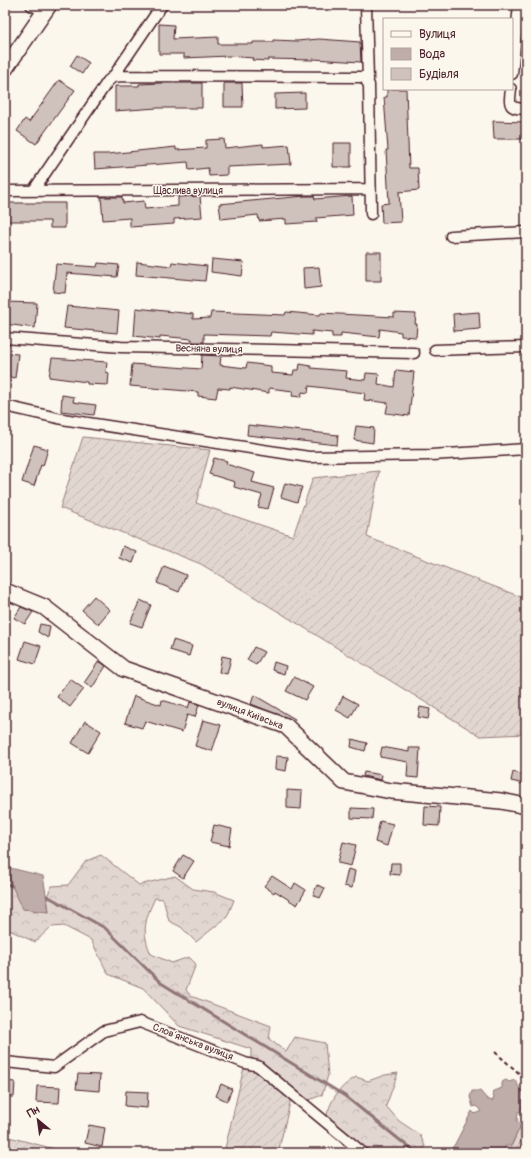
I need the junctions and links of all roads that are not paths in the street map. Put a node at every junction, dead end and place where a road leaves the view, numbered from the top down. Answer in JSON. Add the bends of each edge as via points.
{"nodes":[{"id":1,"x":162,"y":5,"type":"edge"},
{"id":2,"x":366,"y":5,"type":"edge"},
{"id":3,"x":519,"y":5,"type":"edge"},
{"id":4,"x":41,"y":7,"type":"edge"},
{"id":5,"x":522,"y":18,"type":"edge"},
{"id":6,"x":513,"y":68,"type":"edge"},
{"id":7,"x":5,"y":69,"type":"edge"},
{"id":8,"x":113,"y":77,"type":"junction"},
{"id":9,"x":368,"y":80,"type":"junction"},
{"id":10,"x":510,"y":90,"type":"edge"},
{"id":11,"x":526,"y":108,"type":"edge"},
{"id":12,"x":370,"y":189,"type":"junction"},
{"id":13,"x":5,"y":191,"type":"edge"},
{"id":14,"x":33,"y":191,"type":"junction"},
{"id":15,"x":371,"y":214,"type":"dead end"},
{"id":16,"x":526,"y":232,"type":"edge"},
{"id":17,"x":451,"y":236,"type":"dead end"},
{"id":18,"x":5,"y":338,"type":"edge"},
{"id":19,"x":526,"y":347,"type":"edge"},
{"id":20,"x":435,"y":350,"type":"dead end"},
{"id":21,"x":414,"y":353,"type":"dead end"},
{"id":22,"x":5,"y":406,"type":"edge"},
{"id":23,"x":526,"y":450,"type":"edge"},
{"id":24,"x":5,"y":591,"type":"edge"},
{"id":25,"x":526,"y":806,"type":"edge"},
{"id":26,"x":5,"y":1062,"type":"edge"},
{"id":27,"x":363,"y":1153,"type":"edge"}],
"edges":[{"from":1,"to":8,"type":"street"},
{"from":2,"to":9,"type":"street"},
{"from":3,"to":5,"type":"street"},
{"from":4,"to":7,"type":"street"},
{"from":5,"to":6,"type":"street"},
{"from":8,"to":9,"type":"street","via":[[364,77]]},
{"from":8,"to":14,"type":"street"},
{"from":9,"to":12,"type":"street"},
{"from":10,"to":11,"type":"street","via":[[511,105],[514,108]]},
{"from":12,"to":14,"type":"street","name":"Щаслива вулиця"},
{"from":12,"to":15,"type":"street"},
{"from":13,"to":14,"type":"street","name":"Щаслива вулиця"},
{"from":16,"to":17,"type":"street"},
{"from":18,"to":21,"type":"street","name":"Весняна вулиця","via":[[121,347]]},
{"from":19,"to":20,"type":"street"},
{"from":22,"to":23,"type":"street","via":[[62,419],[309,457]]},
{"from":24,"to":25,"type":"street","name":"вулиця Київська","via":[[44,607],[124,669],[286,726],[344,782],[391,791],[501,801]]},
{"from":26,"to":27,"type":"street","name":"Словʼянська вулиця","via":[[54,1067],[104,1031],[140,1022],[258,1066]]}]}
